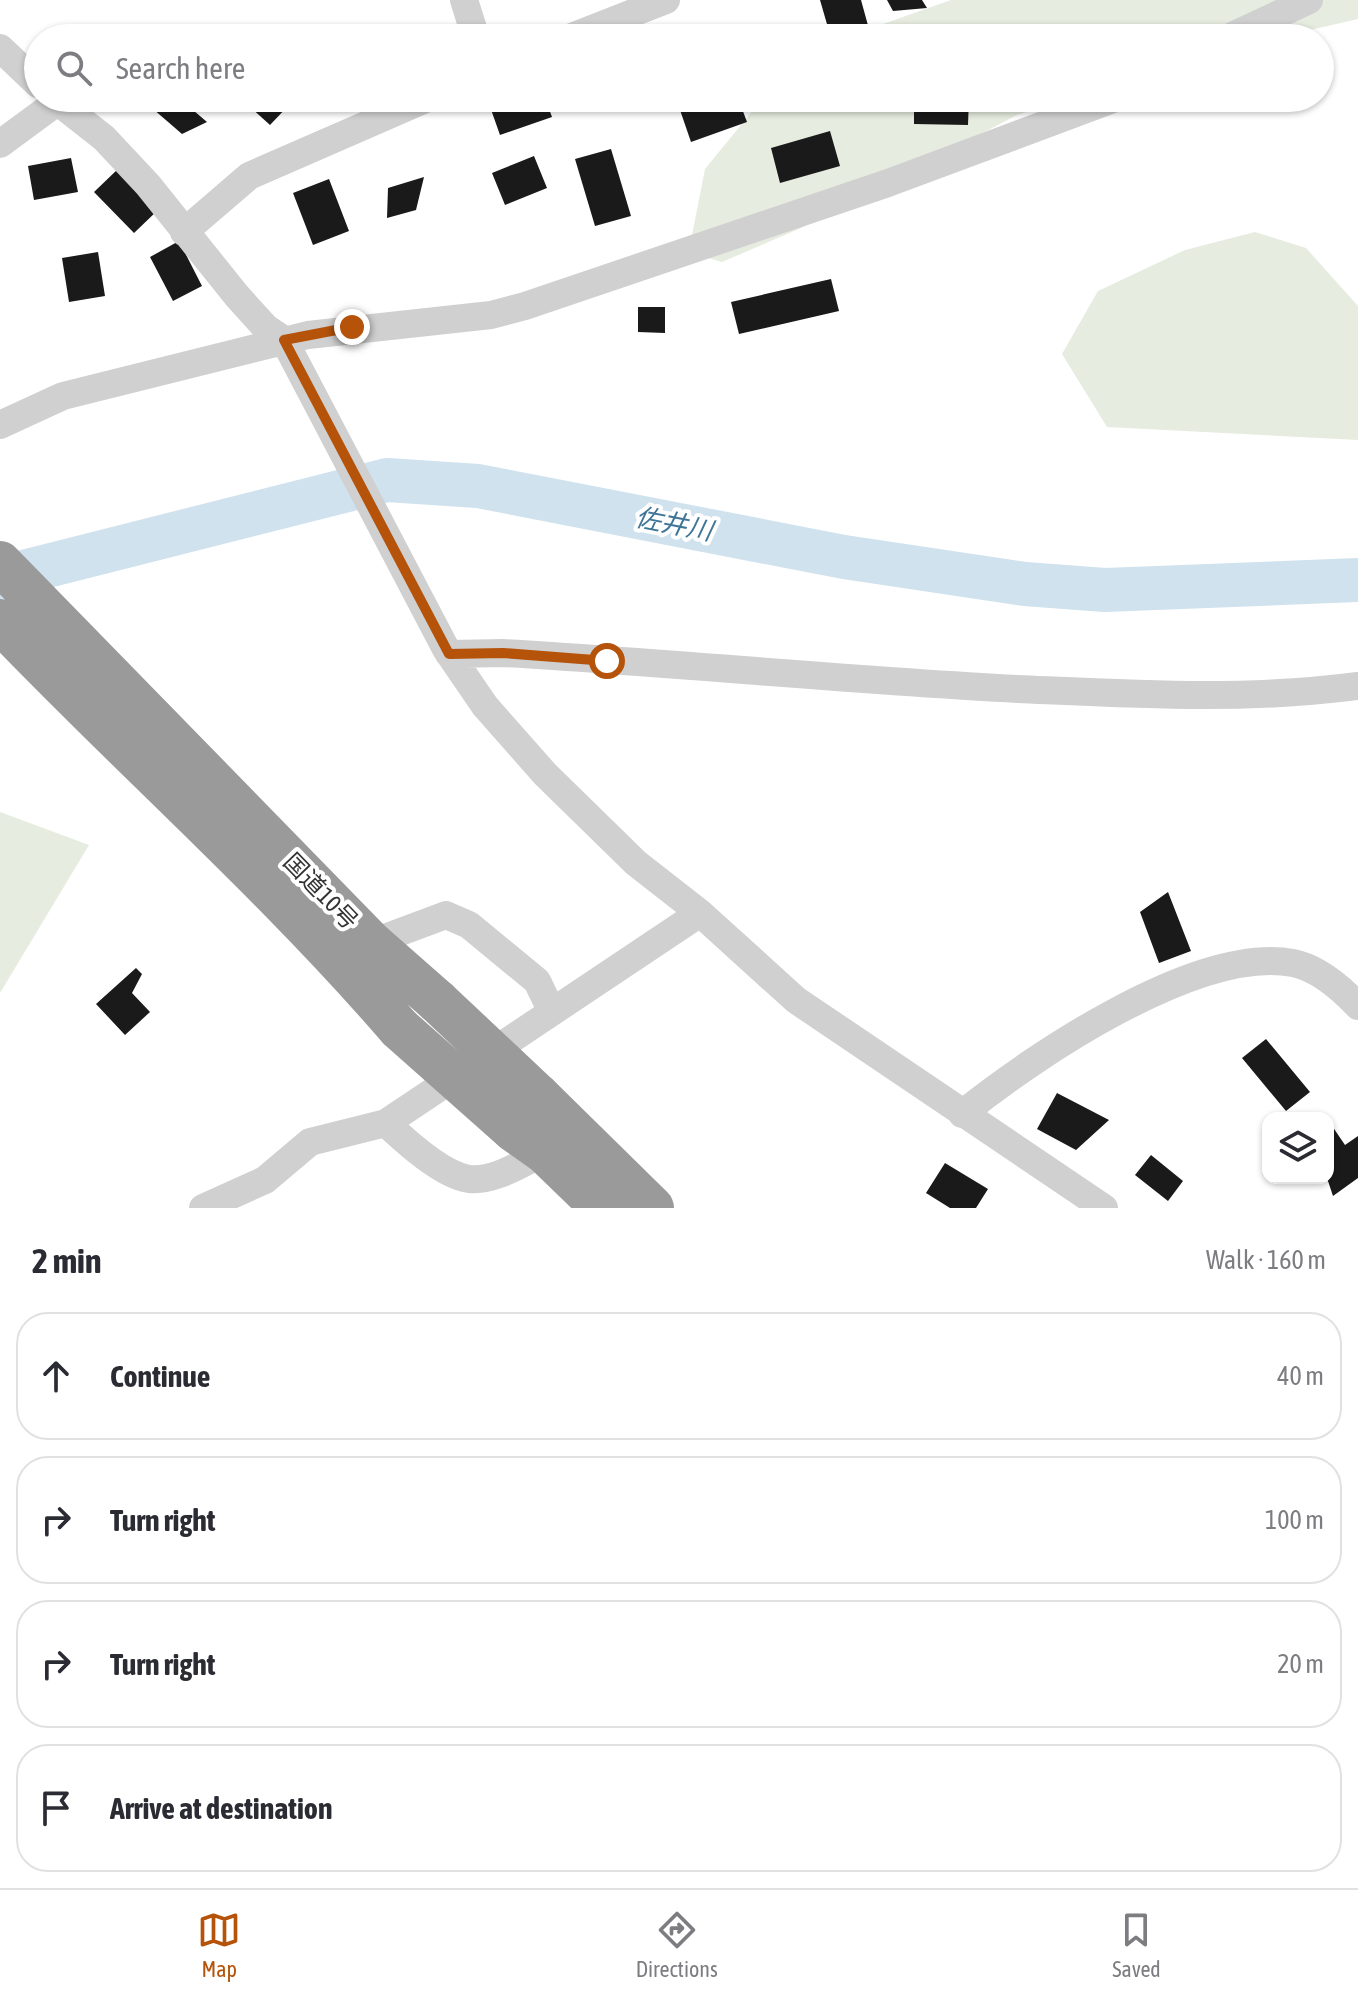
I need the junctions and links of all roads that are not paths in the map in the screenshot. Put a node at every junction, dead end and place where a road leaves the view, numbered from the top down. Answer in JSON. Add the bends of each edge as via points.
{"nodes":[{"id":1,"x":464,"y":0,"type":"edge"},
{"id":2,"x":666,"y":0,"type":"edge"},
{"id":3,"x":1309,"y":0,"type":"edge"},
{"id":4,"x":472,"y":24,"type":"edge"},
{"id":5,"x":605,"y":24,"type":"edge"},
{"id":6,"x":1258,"y":24,"type":"edge"},
{"id":7,"x":0,"y":48,"type":"edge"},
{"id":8,"x":24,"y":71,"type":"edge"},
{"id":9,"x":32,"y":112,"type":"edge"},
{"id":10,"x":71,"y":112,"type":"edge"},
{"id":11,"x":396,"y":112,"type":"edge"},
{"id":12,"x":1082,"y":112,"type":"edge"},
{"id":13,"x":0,"y":144,"type":"edge"},
{"id":14,"x":184,"y":232,"type":"junction"},
{"id":15,"x":284,"y":340,"type":"junction"},
{"id":16,"x":0,"y":425,"type":"edge"},
{"id":17,"x":0,"y":563,"type":"edge"},
{"id":18,"x":0,"y":621,"type":"edge"},
{"id":19,"x":449,"y":654,"type":"junction"},
{"id":20,"x":1358,"y":686,"type":"edge"},
{"id":21,"x":96,"y":691,"type":"junction"},
{"id":22,"x":700,"y":913,"type":"junction"},
{"id":23,"x":371,"y":943,"type":"junction"},
{"id":24,"x":1358,"y":1006,"type":"edge"},
{"id":25,"x":552,"y":1012,"type":"junction"},
{"id":26,"x":962,"y":1114,"type":"junction"},
{"id":27,"x":386,"y":1123,"type":"junction"},
{"id":28,"x":533,"y":1126,"type":"junction"},
{"id":29,"x":203,"y":1208,"type":"edge"},
{"id":30,"x":603,"y":1208,"type":"edge"},
{"id":31,"x":652,"y":1208,"type":"edge"},
{"id":32,"x":1104,"y":1208,"type":"edge"}],
"edges":[{"from":1,"to":4,"type":"street"},
{"from":2,"to":5,"type":"street"},
{"from":3,"to":6,"type":"street"},
{"from":7,"to":8,"type":"street"},
{"from":9,"to":13,"type":"street"},
{"from":10,"to":14,"type":"street","via":[[104,138]]},
{"from":11,"to":14,"type":"street","via":[[249,176]]},
{"from":12,"to":15,"type":"street","via":[[525,306],[491,315],[352,327]]},
{"from":14,"to":15,"type":"street","via":[[266,328]]},
{"from":15,"to":16,"type":"street","via":[[63,396]]},
{"from":15,"to":19,"type":"street"},
{"from":17,"to":21,"type":"highway","name":"国道10号"},
{"from":18,"to":21,"type":"highway","name":"国道10号"},
{"from":19,"to":20,"type":"street","via":[[1154,695]]},
{"from":19,"to":22,"type":"street","via":[[485,706],[545,774],[636,863]]},
{"from":21,"to":23,"type":"highway","name":"国道10号"},
{"from":21,"to":28,"type":"highway","name":"国道10号","bridge":true,"via":[[399,1028]]},
{"from":22,"to":25,"type":"street"},
{"from":22,"to":26,"type":"street","via":[[796,1000]]},
{"from":23,"to":25,"type":"street","via":[[446,915],[469,925],[537,981]]},
{"from":23,"to":28,"type":"highway","name":"国道10号","bridge":true,"via":[[437,1001]]},
{"from":24,"to":26,"type":"street","via":[[1318,973],[1297,964],[1253,962],[1210,971],[1113,1013]]},
{"from":25,"to":27,"type":"street"},
{"from":26,"to":32,"type":"street"},
{"from":27,"to":28,"type":"street","via":[[410,1145],[469,1179],[503,1173]]},
{"from":27,"to":29,"type":"street","via":[[310,1142],[265,1180]]},
{"from":28,"to":30,"type":"highway","name":"国道10号"},
{"from":28,"to":31,"type":"highway","name":"国道10号"}]}
